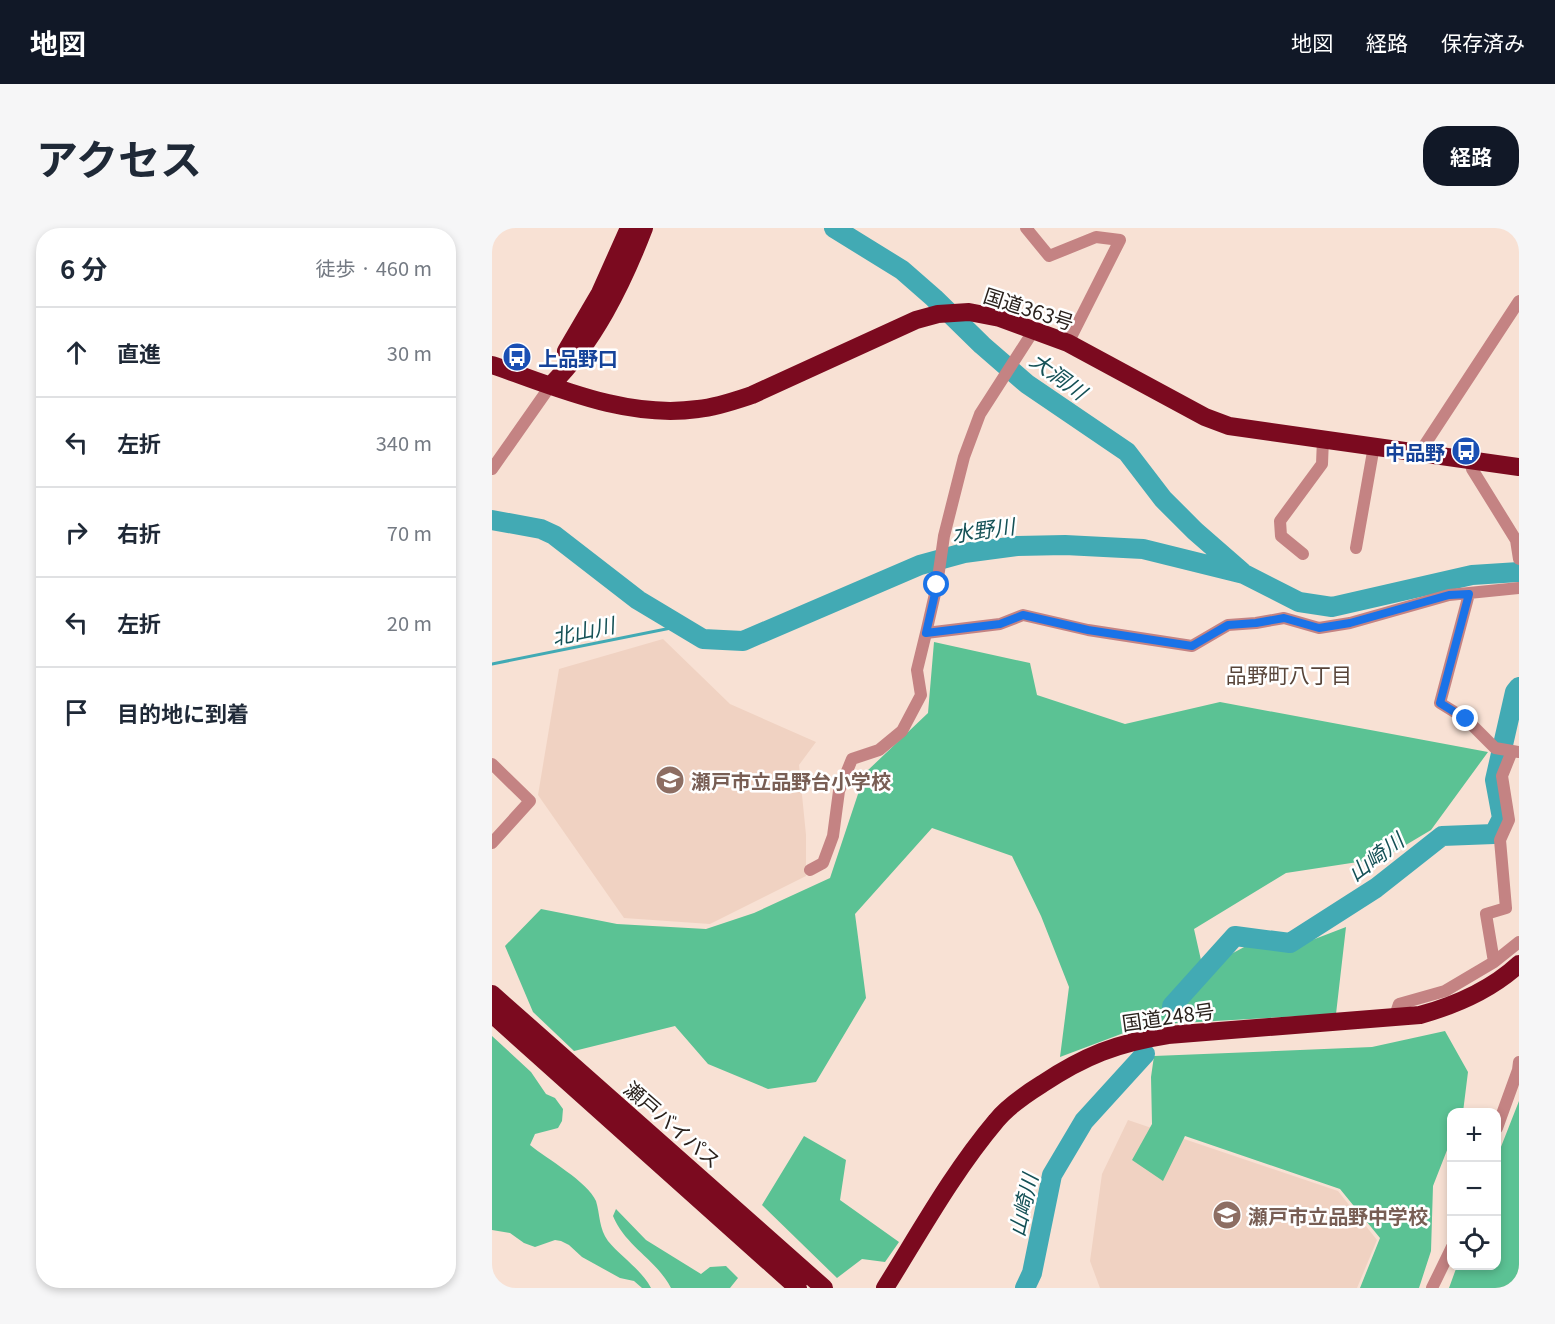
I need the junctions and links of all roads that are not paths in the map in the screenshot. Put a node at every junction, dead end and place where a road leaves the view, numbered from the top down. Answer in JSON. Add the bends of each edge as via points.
{"nodes":[{"id":1,"x":629,"y":228,"type":"edge"},
{"id":2,"x":644,"y":228,"type":"edge"},
{"id":3,"x":1026,"y":228,"type":"edge"},
{"id":4,"x":1519,"y":300,"type":"edge"},
{"id":5,"x":1034,"y":330,"type":"junction"},
{"id":6,"x":1068,"y":343,"type":"junction"},
{"id":7,"x":492,"y":365,"type":"edge"},
{"id":8,"x":551,"y":386,"type":"junction"},
{"id":9,"x":1323,"y":439,"type":"junction"},
{"id":10,"x":1374,"y":446,"type":"junction"},
{"id":11,"x":1420,"y":452,"type":"junction"},
{"id":12,"x":1470,"y":460,"type":"junction"},
{"id":13,"x":1519,"y":467,"type":"edge"},
{"id":14,"x":492,"y":469,"type":"edge"},
{"id":15,"x":1518,"y":539,"type":"edge"},
{"id":16,"x":1356,"y":548,"type":"dead end"},
{"id":17,"x":1303,"y":554,"type":"dead end"},
{"id":18,"x":1519,"y":558,"type":"edge"},
{"id":19,"x":1519,"y":588,"type":"edge"},
{"id":20,"x":1469,"y":594,"type":"junction"},
{"id":21,"x":926,"y":633,"type":"junction"},
{"id":22,"x":1516,"y":752,"type":"edge"},
{"id":23,"x":492,"y":764,"type":"edge"},
{"id":24,"x":492,"y":843,"type":"edge"},
{"id":25,"x":810,"y":870,"type":"dead end"},
{"id":26,"x":1519,"y":942,"type":"edge"},
{"id":27,"x":1494,"y":962,"type":"junction"},
{"id":28,"x":1518,"y":967,"type":"edge"},
{"id":29,"x":492,"y":994,"type":"edge"},
{"id":30,"x":492,"y":1014,"type":"edge"},
{"id":31,"x":1394,"y":1018,"type":"junction"},
{"id":32,"x":1519,"y":1062,"type":"edge"},
{"id":33,"x":1501,"y":1117,"type":"edge"},
{"id":34,"x":1447,"y":1257,"type":"edge"},
{"id":35,"x":798,"y":1288,"type":"edge"},
{"id":36,"x":824,"y":1288,"type":"edge"},
{"id":37,"x":885,"y":1288,"type":"edge"},
{"id":38,"x":1432,"y":1288,"type":"edge"}],
"edges":[{"from":1,"to":8,"type":"highway"},
{"from":2,"to":8,"type":"highway","via":[[599,323],[571,365]]},
{"from":3,"to":6,"type":"street","via":[[1049,256],[1096,237],[1120,240]]},
{"from":4,"to":11,"type":"street"},
{"from":5,"to":6,"type":"highway","name":"国道363号"},
{"from":5,"to":8,"type":"highway","name":"国道363号","via":[[969,312],[938,314],[877,336],[752,395],[698,410],[640,410]]},
{"from":5,"to":21,"type":"street","via":[[980,414],[968,447],[944,536]]},
{"from":6,"to":9,"type":"highway","name":"国道363号","via":[[1229,426]]},
{"from":7,"to":8,"type":"highway","name":"国道363号"},
{"from":8,"to":14,"type":"street"},
{"from":9,"to":10,"type":"highway","name":"国道363号"},
{"from":9,"to":17,"type":"street","via":[[1322,464],[1280,521],[1281,536]]},
{"from":10,"to":11,"type":"highway","name":"国道363号"},
{"from":10,"to":16,"type":"street"},
{"from":11,"to":12,"type":"highway","name":"国道363号"},
{"from":12,"to":13,"type":"highway","name":"国道363号"},
{"from":12,"to":15,"type":"street"},
{"from":15,"to":18,"type":"street"},
{"from":19,"to":20,"type":"street"},
{"from":20,"to":21,"type":"street","via":[[1449,595],[1319,628],[1284,618],[1228,625],[1192,646],[1088,630],[1023,615],[1000,624]]},
{"from":20,"to":22,"type":"street","via":[[1440,703],[1466,719],[1495,748]]},
{"from":21,"to":25,"type":"street","via":[[917,670],[921,695],[902,731],[879,750],[852,759],[839,791],[833,836],[823,863]]},
{"from":22,"to":27,"type":"street","via":[[1502,776],[1509,820],[1500,840],[1506,908],[1486,914]]},
{"from":23,"to":24,"type":"street","via":[[530,801]]},
{"from":26,"to":27,"type":"street"},
{"from":27,"to":31,"type":"street","via":[[1445,992],[1399,1004]]},
{"from":28,"to":31,"type":"highway","name":"国道248号","via":[[1451,1006]]},
{"from":29,"to":36,"type":"highway","name":"瀬戸バイパス"},
{"from":30,"to":35,"type":"highway","name":"瀬戸バイパス"},
{"from":31,"to":37,"type":"highway","name":"国道248号","via":[[1139,1039],[1070,1065],[1027,1093],[997,1120],[959,1170]]},
{"from":32,"to":33,"type":"street"},
{"from":34,"to":38,"type":"street"}]}
